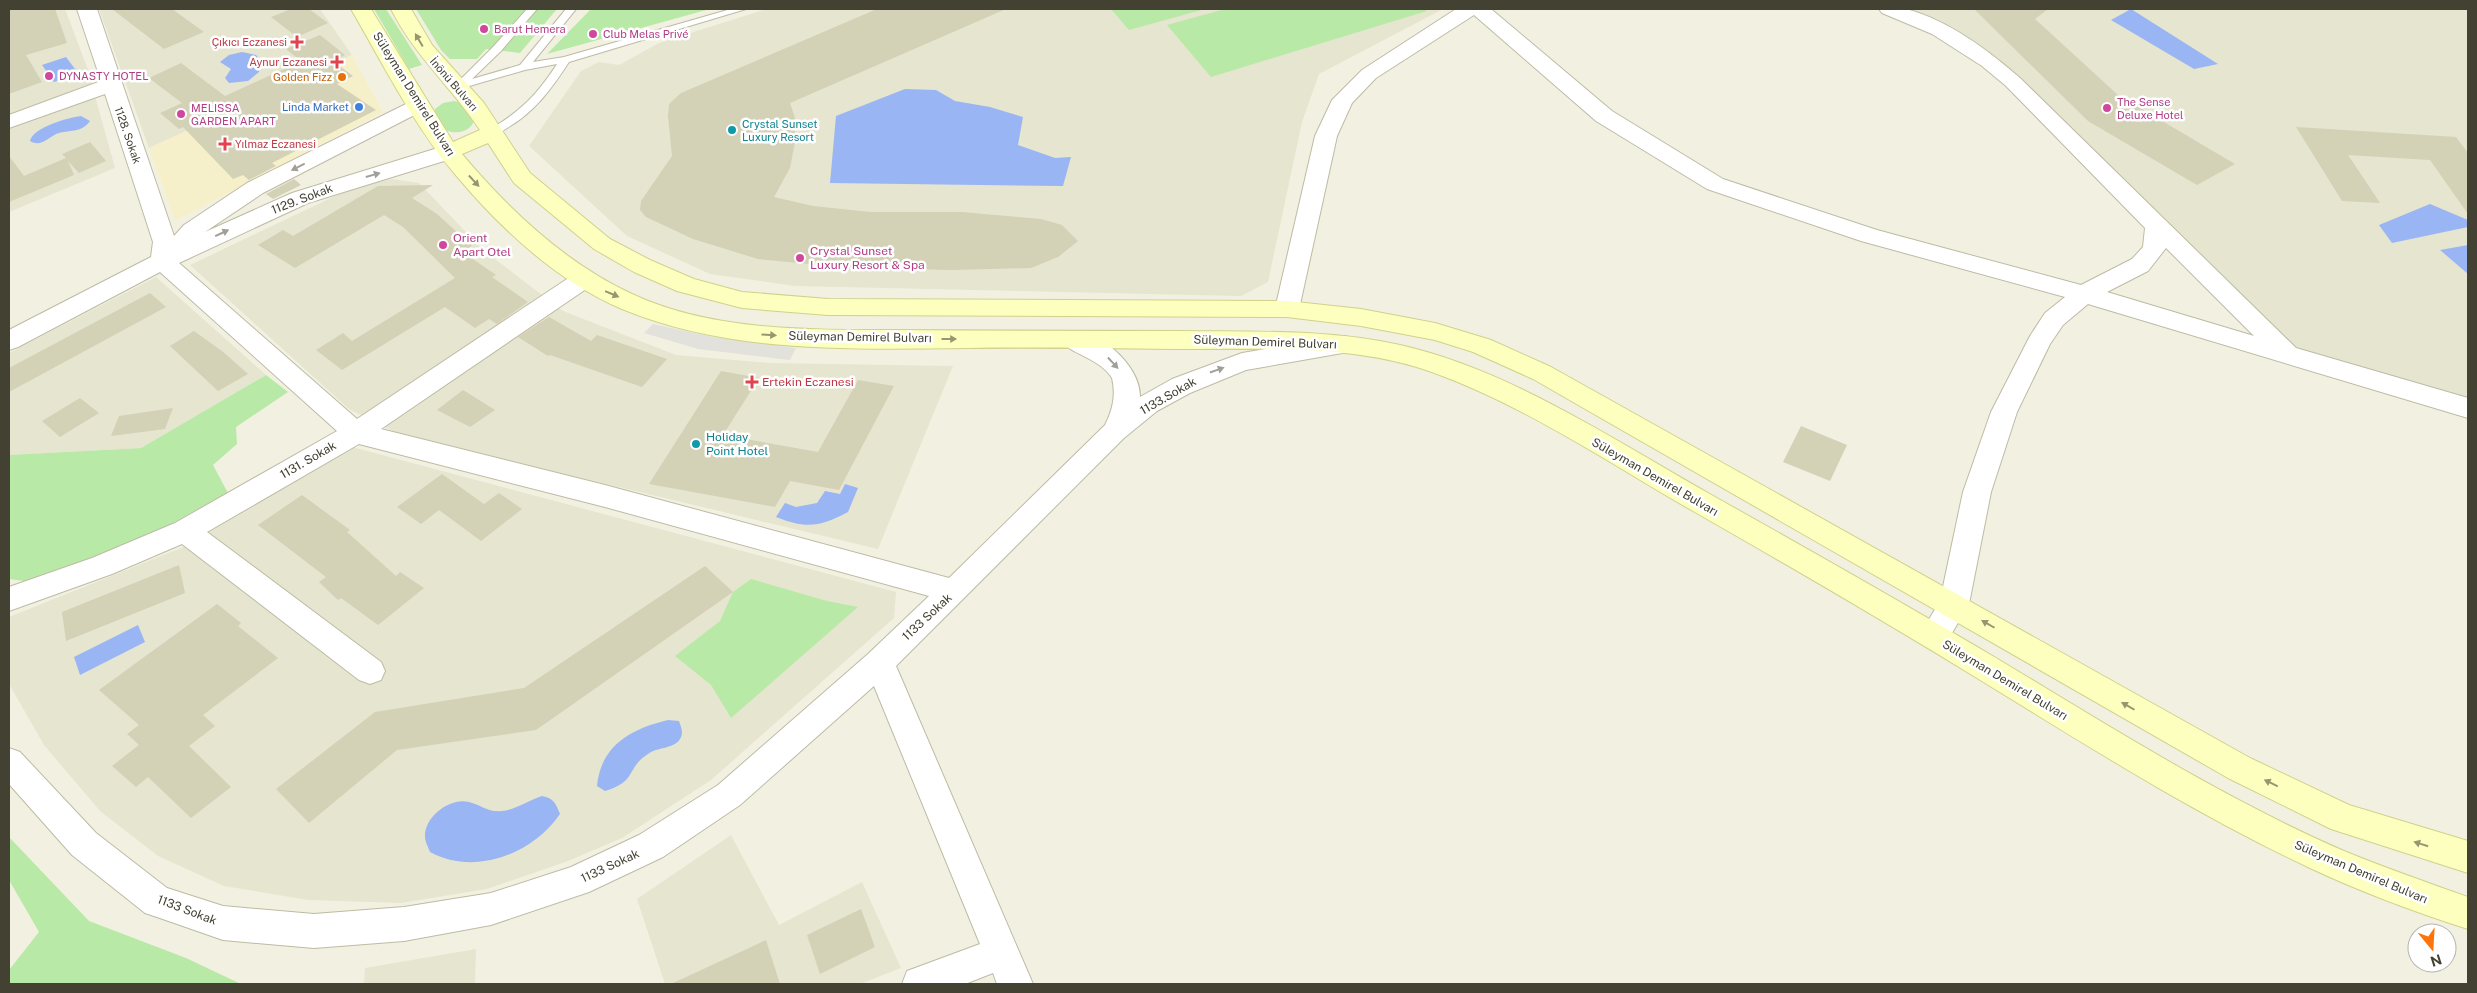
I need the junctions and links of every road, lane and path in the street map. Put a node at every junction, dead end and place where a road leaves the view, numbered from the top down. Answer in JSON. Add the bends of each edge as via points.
{"nodes":[{"id":1,"x":87,"y":9,"type":"edge"},
{"id":2,"x":361,"y":9,"type":"edge"},
{"id":3,"x":401,"y":9,"type":"edge"},
{"id":4,"x":532,"y":9,"type":"edge"},
{"id":5,"x":571,"y":9,"type":"edge"},
{"id":6,"x":741,"y":9,"type":"edge"},
{"id":7,"x":1469,"y":9,"type":"edge"},
{"id":8,"x":1479,"y":9,"type":"edge"},
{"id":9,"x":1889,"y":9,"type":"edge"},
{"id":10,"x":565,"y":60,"type":"junction"},
{"id":11,"x":524,"y":67,"type":"junction"},
{"id":12,"x":111,"y":84,"type":"junction"},
{"id":13,"x":439,"y":96,"type":"junction"},
{"id":14,"x":9,"y":122,"type":"edge"},
{"id":15,"x":493,"y":132,"type":"junction"},
{"id":16,"x":449,"y":152,"type":"junction"},
{"id":17,"x":2157,"y":226,"type":"junction"},
{"id":18,"x":162,"y":261,"type":"junction"},
{"id":19,"x":584,"y":278,"type":"junction"},
{"id":20,"x":2084,"y":294,"type":"junction"},
{"id":21,"x":1287,"y":309,"type":"junction"},
{"id":22,"x":1072,"y":339,"type":"junction"},
{"id":23,"x":9,"y":342,"type":"edge"},
{"id":24,"x":1345,"y":345,"type":"junction"},
{"id":25,"x":2289,"y":355,"type":"junction"},
{"id":26,"x":2468,"y":408,"type":"edge"},
{"id":27,"x":1115,"y":431,"type":"junction"},
{"id":28,"x":356,"y":433,"type":"junction"},
{"id":29,"x":185,"y":531,"type":"junction"},
{"id":30,"x":954,"y":591,"type":"junction"},
{"id":31,"x":9,"y":599,"type":"edge"},
{"id":32,"x":1954,"y":604,"type":"junction"},
{"id":33,"x":1934,"y":636,"type":"junction"},
{"id":34,"x":879,"y":663,"type":"junction"},
{"id":35,"x":370,"y":671,"type":"dead end"},
{"id":36,"x":9,"y":762,"type":"edge"},
{"id":37,"x":2468,"y":857,"type":"edge"},
{"id":38,"x":2468,"y":913,"type":"edge"},
{"id":39,"x":1001,"y":953,"type":"junction"},
{"id":40,"x":920,"y":984,"type":"edge"},
{"id":41,"x":1015,"y":984,"type":"edge"}],
"edges":[{"from":1,"to":12,"type":"street","name":"1128. Sokak"},
{"from":2,"to":13,"type":"main road","name":"Süleyman Demirel Bulvarı"},
{"from":13,"to":3,"type":"main road","name":"İnönü Bulvarı","one_way":true,"via":[[432,59]]},
{"from":4,"to":13,"type":"lane","via":[[497,49]]},
{"from":5,"to":11,"type":"lane"},
{"from":6,"to":10,"type":"lane"},
{"from":7,"to":21,"type":"street","via":[[1370,74],[1343,100],[1326,136]]},
{"from":8,"to":20,"type":"street","via":[[1604,116],[1715,184],[1869,236]]},
{"from":9,"to":17,"type":"street","via":[[1939,30],[1989,62]]},
{"from":10,"to":11,"type":"lane"},
{"from":10,"to":15,"type":"lane","via":[[546,89],[519,117]]},
{"from":11,"to":13,"type":"lane"},
{"from":12,"to":14,"type":"street"},
{"from":12,"to":18,"type":"street","name":"1128. Sokak","via":[[164,242]]},
{"from":13,"to":15,"type":"main road","name":"İnönü Bulvarı"},
{"from":13,"to":16,"type":"main road","name":"Süleyman Demirel Bulvarı"},
{"from":13,"to":18,"type":"street","name":"1129. Sokak","one_way":true,"via":[[255,188],[192,230]]},
{"from":15,"to":16,"type":"main road"},
{"from":15,"to":21,"type":"main road","via":[[522,178],[602,244],[686,285],[742,300],[890,309]]},
{"from":18,"to":16,"type":"street","name":"1129. Sokak","one_way":true,"via":[[300,198]]},
{"from":16,"to":19,"type":"main road","name":"Süleyman Demirel Bulvarı","one_way":true,"via":[[511,222]]},
{"from":17,"to":20,"type":"street","via":[[2154,249],[2140,265]]},
{"from":17,"to":25,"type":"street"},
{"from":18,"to":23,"type":"street","name":"1129. Sokak"},
{"from":18,"to":28,"type":"street"},
{"from":19,"to":22,"type":"main road","name":"Süleyman Demirel Bulvarı","one_way":true,"via":[[605,291],[651,310],[705,326],[761,334],[879,339]]},
{"from":19,"to":28,"type":"street","name":"1131. Sokak"},
{"from":20,"to":25,"type":"street"},
{"from":20,"to":32,"type":"street","via":[[2054,319],[2004,412],[1977,492]]},
{"from":21,"to":32,"type":"main road","via":[[1360,317],[1422,329],[1481,346],[1542,373]]},
{"from":22,"to":24,"type":"main road","name":"Süleyman Demirel Bulvarı","via":[[1276,340]]},
{"from":22,"to":27,"type":"street","name":"1133.Sokak","one_way":true,"via":[[1113,360],[1126,379],[1128,401]]},
{"from":27,"to":24,"type":"street","name":"1133.Sokak","one_way":true,"via":[[1148,404],[1209,373],[1242,362]]},
{"from":24,"to":33,"type":"main road","name":"Süleyman Demirel Bulvarı","via":[[1404,356],[1459,372],[1520,400]]},
{"from":25,"to":26,"type":"street"},
{"from":27,"to":30,"type":"street","name":"1133 Sokak"},
{"from":28,"to":29,"type":"street","name":"1131. Sokak"},
{"from":28,"to":30,"type":"street","via":[[605,496]]},
{"from":29,"to":31,"type":"street","name":"1131. Sokak","via":[[102,566]]},
{"from":29,"to":35,"type":"street"},
{"from":30,"to":34,"type":"street","name":"1133 Sokak"},
{"from":32,"to":33,"type":"street"},
{"from":37,"to":32,"type":"main road","one_way":true,"via":[[2343,818],[2239,768]]},
{"from":33,"to":38,"type":"main road","name":"Süleyman Demirel Bulvarı","via":[[2162,774],[2305,850],[2412,896]]},
{"from":34,"to":36,"type":"street","name":"1133 Sokak","via":[[729,795],[652,846],[577,881],[491,910],[404,924],[314,931],[222,924],[157,900],[84,844]]},
{"from":34,"to":39,"type":"street"},
{"from":39,"to":40,"type":"street"},
{"from":39,"to":41,"type":"street"}]}
